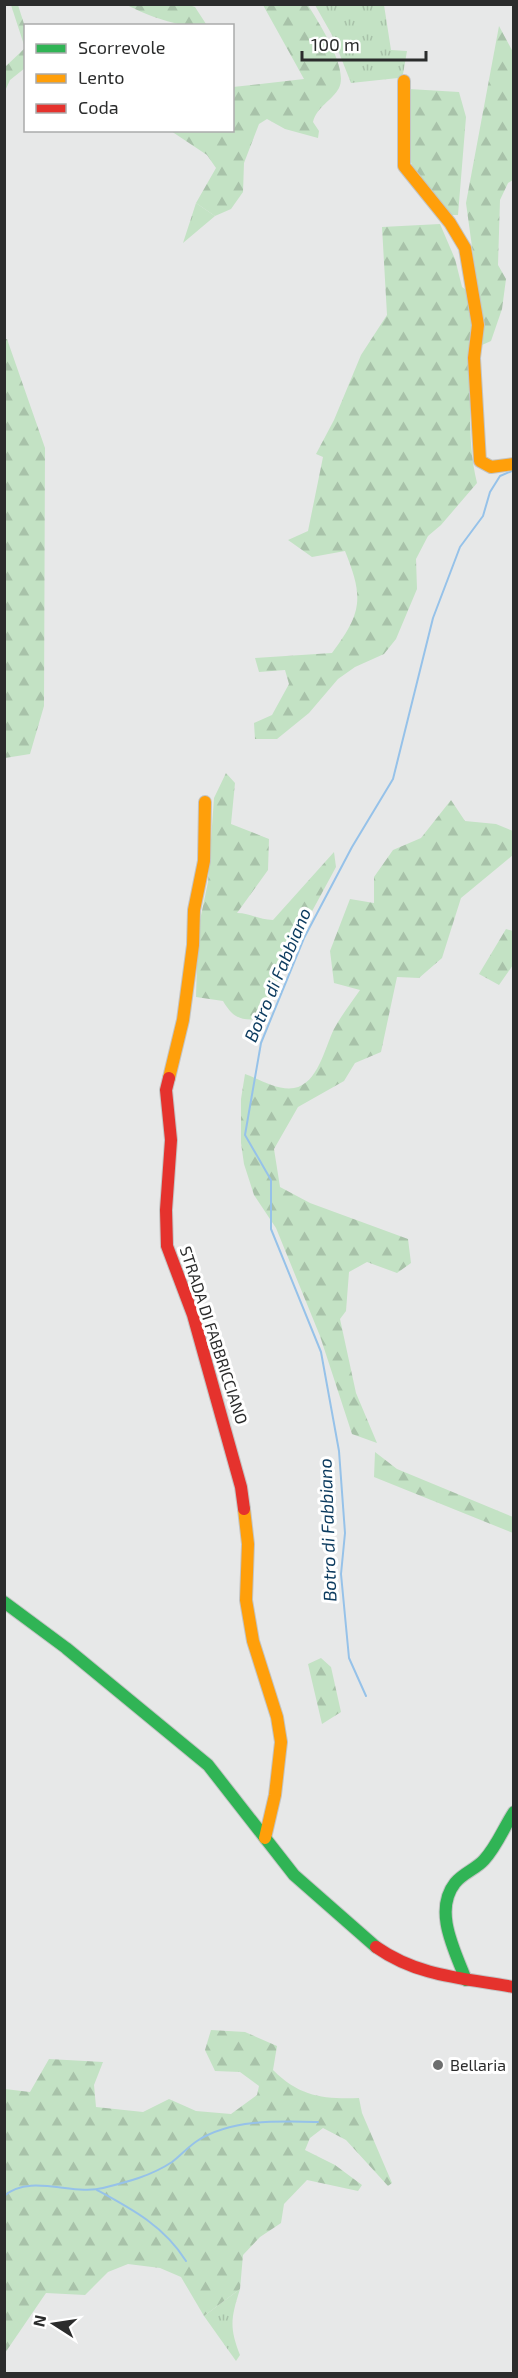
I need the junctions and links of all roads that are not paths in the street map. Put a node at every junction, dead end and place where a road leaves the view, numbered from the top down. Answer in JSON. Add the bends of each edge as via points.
{"nodes":[{"id":1,"x":405,"y":81,"type":"dead end"},
{"id":2,"x":513,"y":464,"type":"edge"},
{"id":3,"x":205,"y":802,"type":"dead end"},
{"id":4,"x":4,"y":1602,"type":"edge"},
{"id":5,"x":513,"y":1812,"type":"edge"},
{"id":6,"x":265,"y":1838,"type":"junction"},
{"id":7,"x":466,"y":1980,"type":"junction"},
{"id":8,"x":513,"y":1987,"type":"edge"}],
"edges":[{"from":1,"to":2,"type":"street","via":[[404,166],[465,248],[478,325],[474,358],[480,461],[491,467]]},
{"from":3,"to":6,"type":"street","name":"STRADA DI FABBRICCIANO","via":[[204,861],[194,910],[183,1020],[166,1090],[171,1140],[167,1246],[193,1315],[241,1487],[248,1544],[246,1600],[253,1641],[281,1742]]},
{"from":4,"to":6,"type":"street","via":[[208,1765]]},
{"from":5,"to":7,"type":"street","via":[[493,1849],[448,1893],[446,1914]]},
{"from":6,"to":7,"type":"street","via":[[307,1889],[373,1945],[413,1968]]},
{"from":7,"to":8,"type":"street"}]}
